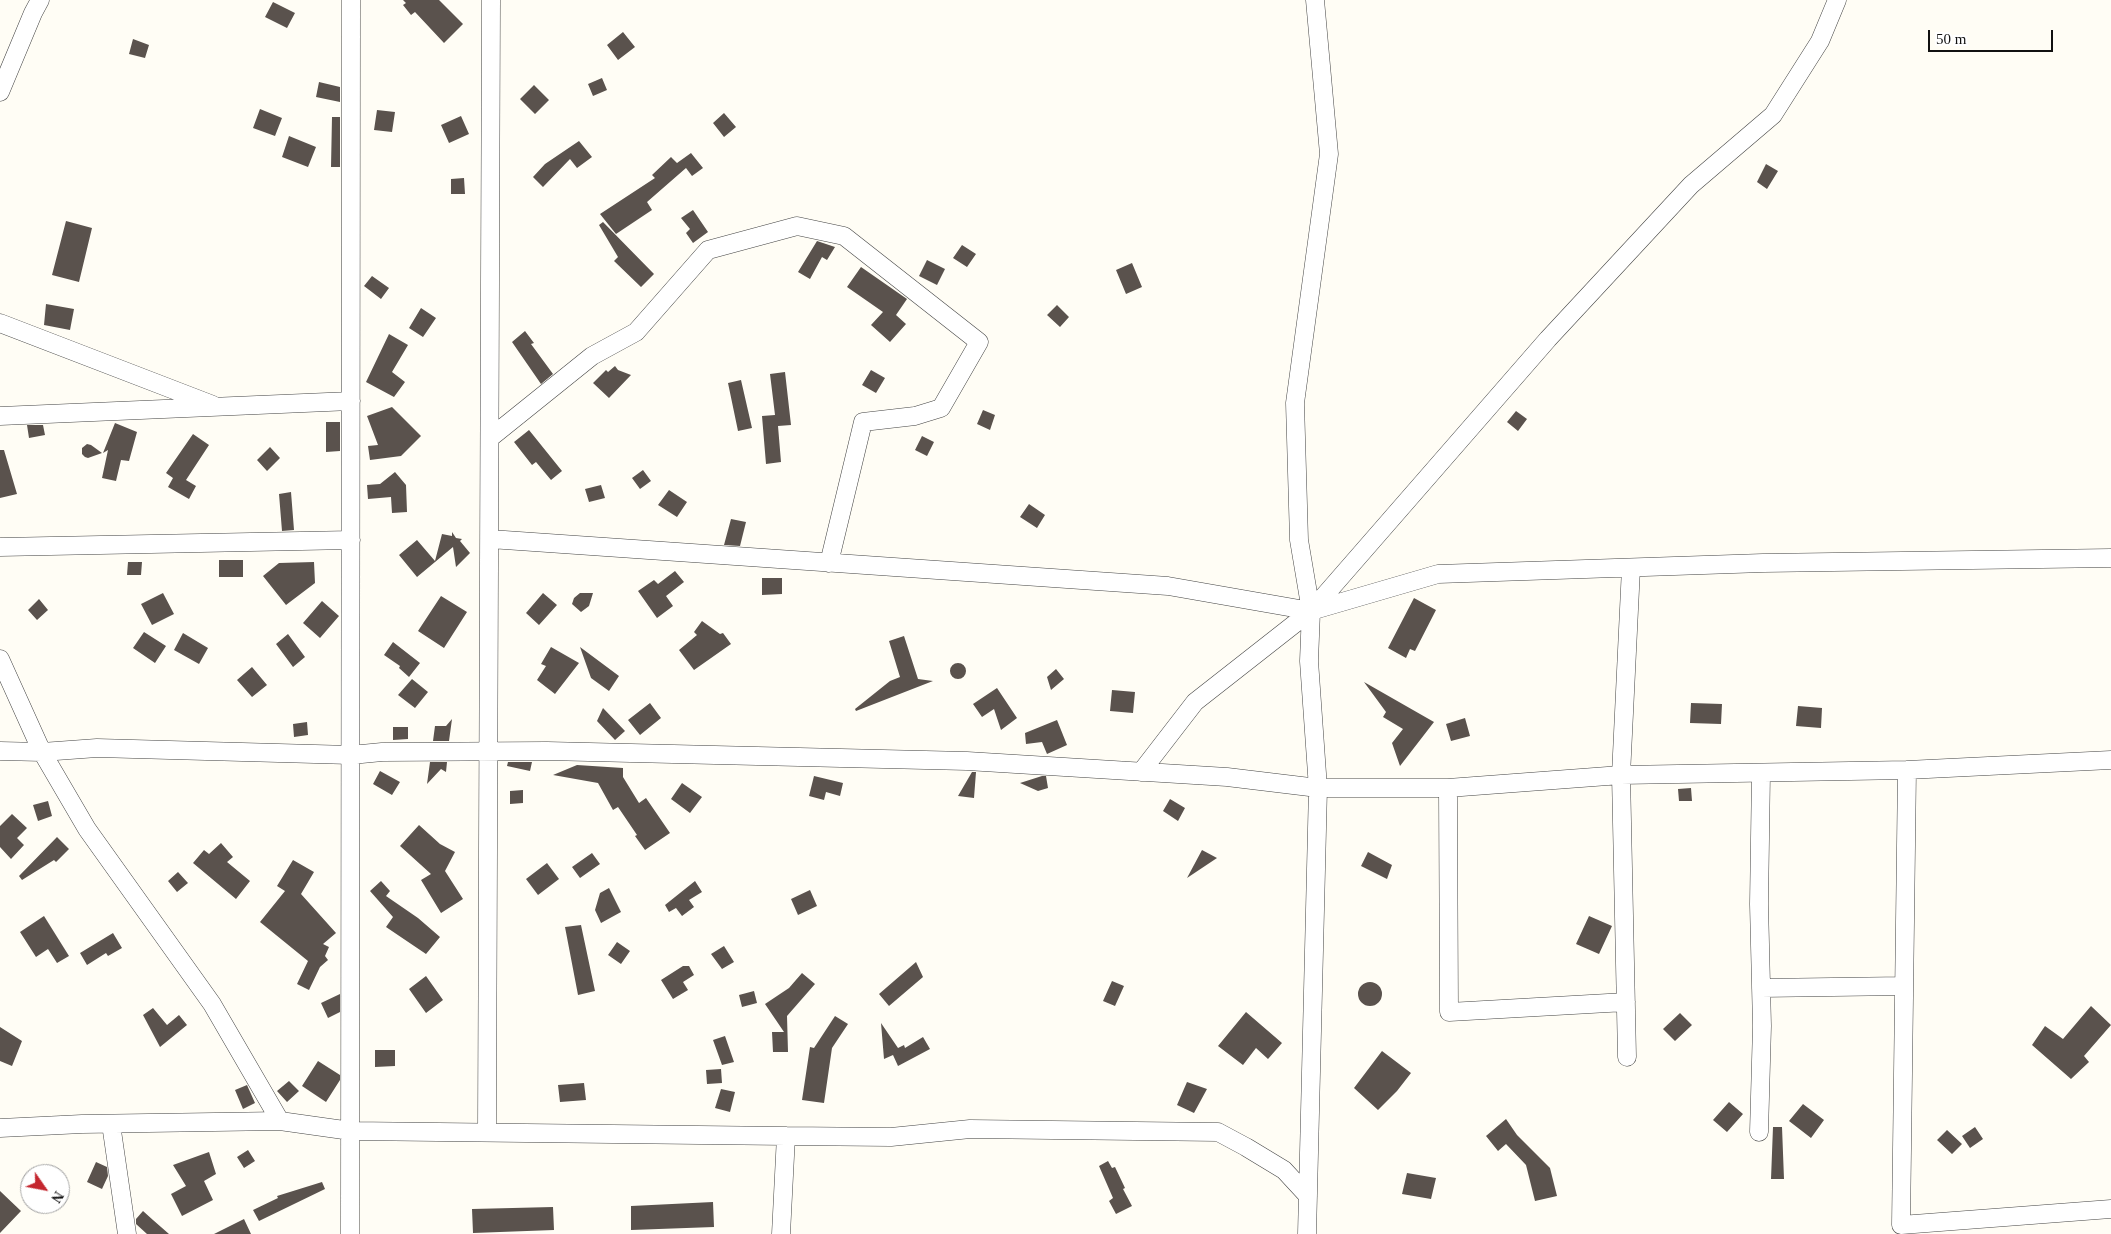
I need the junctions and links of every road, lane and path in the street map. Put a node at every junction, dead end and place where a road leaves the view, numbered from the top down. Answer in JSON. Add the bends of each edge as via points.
{"nodes":[{"id":1,"x":40,"y":0,"type":"edge"},
{"id":2,"x":351,"y":0,"type":"edge"},
{"id":3,"x":491,"y":0,"type":"edge"},
{"id":4,"x":1316,"y":0,"type":"edge"},
{"id":5,"x":1837,"y":0,"type":"edge"},
{"id":6,"x":0,"y":92,"type":"edge"},
{"id":7,"x":0,"y":323,"type":"edge"},
{"id":8,"x":351,"y":401,"type":"junction"},
{"id":9,"x":220,"y":408,"type":"junction"},
{"id":10,"x":0,"y":416,"type":"edge"},
{"id":11,"x":490,"y":438,"type":"junction"},
{"id":12,"x":490,"y":539,"type":"junction"},
{"id":13,"x":351,"y":540,"type":"junction"},
{"id":14,"x":0,"y":547,"type":"edge"},
{"id":15,"x":2111,"y":558,"type":"edge"},
{"id":16,"x":829,"y":563,"type":"junction"},
{"id":17,"x":1631,"y":568,"type":"junction"},
{"id":18,"x":1311,"y":611,"type":"junction"},
{"id":19,"x":0,"y":659,"type":"edge"},
{"id":20,"x":0,"y":751,"type":"edge"},
{"id":21,"x":42,"y":752,"type":"junction"},
{"id":22,"x":489,"y":752,"type":"junction"},
{"id":23,"x":351,"y":755,"type":"junction"},
{"id":24,"x":2111,"y":760,"type":"edge"},
{"id":25,"x":1907,"y":770,"type":"junction"},
{"id":26,"x":1141,"y":772,"type":"junction"},
{"id":27,"x":1761,"y":773,"type":"junction"},
{"id":28,"x":1621,"y":775,"type":"junction"},
{"id":29,"x":1318,"y":788,"type":"junction"},
{"id":30,"x":1448,"y":788,"type":"junction"},
{"id":31,"x":1904,"y":986,"type":"junction"},
{"id":32,"x":1761,"y":988,"type":"junction"},
{"id":33,"x":1626,"y":1002,"type":"junction"},
{"id":34,"x":1627,"y":1057,"type":"dead end"},
{"id":35,"x":280,"y":1121,"type":"junction"},
{"id":36,"x":111,"y":1124,"type":"junction"},
{"id":37,"x":0,"y":1128,"type":"edge"},
{"id":38,"x":351,"y":1131,"type":"junction"},
{"id":39,"x":487,"y":1132,"type":"junction"},
{"id":40,"x":1759,"y":1132,"type":"dead end"},
{"id":41,"x":786,"y":1136,"type":"junction"},
{"id":42,"x":1308,"y":1196,"type":"junction"},
{"id":43,"x":2111,"y":1209,"type":"edge"},
{"id":44,"x":127,"y":1234,"type":"edge"},
{"id":45,"x":350,"y":1234,"type":"edge"},
{"id":46,"x":781,"y":1234,"type":"edge"},
{"id":47,"x":1307,"y":1234,"type":"edge"}],
"edges":[{"from":1,"to":6,"type":"street"},
{"from":2,"to":8,"type":"street"},
{"from":3,"to":11,"type":"street"},
{"from":4,"to":18,"type":"street","via":[[1329,154],[1295,403],[1299,540]]},
{"from":5,"to":18,"type":"street","via":[[1820,41],[1773,115],[1691,185],[1554,332]]},
{"from":7,"to":9,"type":"street"},
{"from":8,"to":9,"type":"street"},
{"from":8,"to":13,"type":"street"},
{"from":9,"to":10,"type":"street"},
{"from":11,"to":12,"type":"street"},
{"from":11,"to":16,"type":"street","via":[[592,356],[636,332],[708,250],[797,226],[844,236],[979,342],[940,408],[915,416],[863,422]]},
{"from":12,"to":16,"type":"street"},
{"from":12,"to":22,"type":"street"},
{"from":13,"to":14,"type":"street"},
{"from":13,"to":23,"type":"street"},
{"from":15,"to":17,"type":"street"},
{"from":16,"to":18,"type":"street","via":[[1168,586]]},
{"from":17,"to":18,"type":"street","via":[[1438,574]]},
{"from":17,"to":28,"type":"street"},
{"from":18,"to":26,"type":"street","via":[[1194,702]]},
{"from":18,"to":29,"type":"street","via":[[1309,662]]},
{"from":19,"to":21,"type":"street"},
{"from":20,"to":21,"type":"street"},
{"from":21,"to":23,"type":"street","via":[[97,748]]},
{"from":21,"to":35,"type":"street","via":[[86,829],[212,1004]]},
{"from":22,"to":23,"type":"street"},
{"from":22,"to":26,"type":"street","via":[[967,761]]},
{"from":22,"to":39,"type":"street"},
{"from":23,"to":38,"type":"street"},
{"from":24,"to":25,"type":"street"},
{"from":25,"to":27,"type":"street"},
{"from":25,"to":31,"type":"street"},
{"from":26,"to":29,"type":"street","via":[[1227,777]]},
{"from":27,"to":28,"type":"street"},
{"from":27,"to":32,"type":"street","via":[[1758,904]]},
{"from":28,"to":30,"type":"street"},
{"from":28,"to":33,"type":"street"},
{"from":29,"to":30,"type":"street"},
{"from":29,"to":42,"type":"street"},
{"from":30,"to":33,"type":"street","via":[[1449,1012]]},
{"from":31,"to":32,"type":"street"},
{"from":31,"to":43,"type":"street","via":[[1901,1225]]},
{"from":32,"to":40,"type":"street"},
{"from":33,"to":34,"type":"street"},
{"from":35,"to":36,"type":"street"},
{"from":35,"to":38,"type":"street"},
{"from":36,"to":37,"type":"street"},
{"from":36,"to":44,"type":"street"},
{"from":38,"to":39,"type":"street"},
{"from":38,"to":45,"type":"street"},
{"from":39,"to":41,"type":"street"},
{"from":41,"to":42,"type":"street","via":[[891,1137],[970,1128],[1218,1132],[1284,1170]]},
{"from":41,"to":46,"type":"street"},
{"from":42,"to":47,"type":"street"}]}
